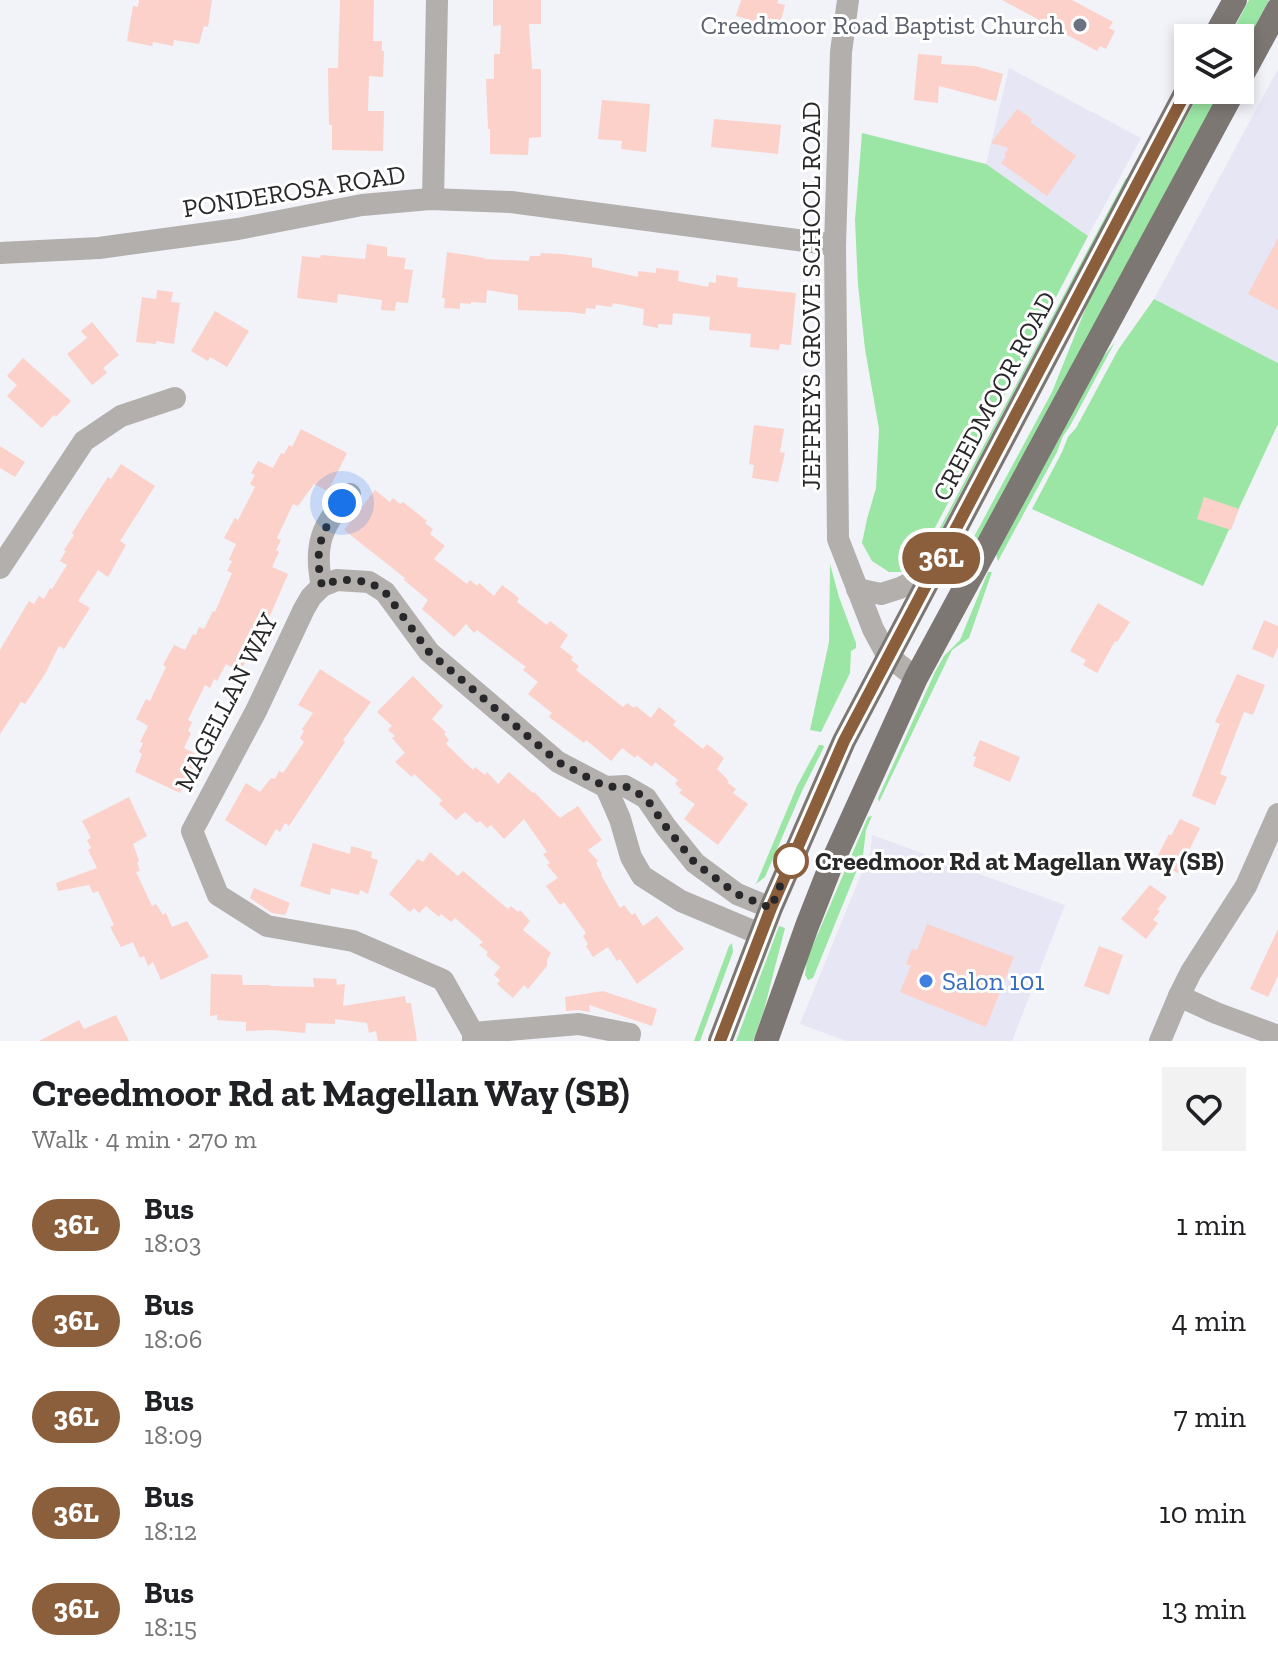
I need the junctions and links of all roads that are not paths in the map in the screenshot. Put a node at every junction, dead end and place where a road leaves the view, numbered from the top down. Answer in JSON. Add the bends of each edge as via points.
{"nodes":[{"id":1,"x":437,"y":0,"type":"edge"},
{"id":2,"x":848,"y":0,"type":"edge"},
{"id":3,"x":1235,"y":0,"type":"edge"},
{"id":4,"x":1278,"y":9,"type":"edge"},
{"id":5,"x":1222,"y":24,"type":"edge"},
{"id":6,"x":1254,"y":53,"type":"edge"},
{"id":7,"x":1180,"y":104,"type":"edge"},
{"id":8,"x":1226,"y":104,"type":"edge"},
{"id":9,"x":433,"y":199,"type":"junction"},
{"id":10,"x":835,"y":245,"type":"junction"},
{"id":11,"x":0,"y":253,"type":"edge"},
{"id":12,"x":175,"y":398,"type":"dead end"},
{"id":13,"x":350,"y":494,"type":"dead end"},
{"id":14,"x":0,"y":568,"type":"edge"},
{"id":15,"x":934,"y":571,"type":"junction"},
{"id":16,"x":322,"y":586,"type":"junction"},
{"id":17,"x":857,"y":589,"type":"junction"},
{"id":18,"x":887,"y":655,"type":"junction"},
{"id":19,"x":916,"y":678,"type":"junction"},
{"id":20,"x":606,"y":787,"type":"junction"},
{"id":21,"x":1278,"y":814,"type":"edge"},
{"id":22,"x":771,"y":908,"type":"junction"},
{"id":23,"x":760,"y":934,"type":"junction"},
{"id":24,"x":1179,"y":996,"type":"junction"},
{"id":25,"x":1278,"y":1036,"type":"edge"},
{"id":26,"x":473,"y":1037,"type":"edge"},
{"id":27,"x":628,"y":1041,"type":"edge"},
{"id":28,"x":720,"y":1041,"type":"edge"},
{"id":29,"x":766,"y":1041,"type":"edge"},
{"id":30,"x":1160,"y":1041,"type":"edge"}],
"edges":[{"from":1,"to":9,"type":"street"},
{"from":2,"to":10,"type":"street","name":"JEFFREYS GROVE SCHOOL ROAD","via":[[841,52]]},
{"from":3,"to":5,"type":"main road"},
{"from":4,"to":6,"type":"main road"},
{"from":7,"to":15,"type":"main road","name":"CREEDMOOR ROAD"},
{"from":8,"to":19,"type":"main road"},
{"from":9,"to":10,"type":"street","name":"PONDEROSA ROAD","via":[[511,202]]},
{"from":9,"to":11,"type":"street","name":"PONDEROSA ROAD","via":[[362,205],[99,248]]},
{"from":10,"to":17,"type":"street","name":"JEFFREYS GROVE SCHOOL ROAD","via":[[838,539]]},
{"from":12,"to":14,"type":"street","via":[[121,416],[84,441]]},
{"from":13,"to":16,"type":"street","via":[[330,518],[318,548]]},
{"from":15,"to":17,"type":"street","via":[[881,594]]},
{"from":15,"to":18,"type":"main road","name":"CREEDMOOR ROAD"},
{"from":16,"to":20,"type":"street","via":[[351,580],[369,582],[385,592],[429,652],[558,762]]},
{"from":16,"to":26,"type":"street","name":"MAGELLAN WAY","via":[[304,609],[192,831],[218,895],[267,926],[353,941],[443,980]]},
{"from":17,"to":18,"type":"street","name":"JEFFREYS GROVE SCHOOL ROAD"},
{"from":18,"to":19,"type":"street","name":"JEFFREYS GROVE SCHOOL ROAD"},
{"from":18,"to":22,"type":"main road","name":"CREEDMOOR ROAD"},
{"from":19,"to":29,"type":"main road","via":[[831,865]]},
{"from":20,"to":22,"type":"street","via":[[625,786],[646,798],[695,863],[737,894]]},
{"from":20,"to":23,"type":"street","via":[[642,876],[681,901]]},
{"from":21,"to":24,"type":"street","via":[[1246,886]]},
{"from":22,"to":23,"type":"main road","name":"CREEDMOOR ROAD"},
{"from":23,"to":28,"type":"main road","name":"CREEDMOOR ROAD"},
{"from":24,"to":25,"type":"street"},
{"from":24,"to":30,"type":"street"},
{"from":26,"to":27,"type":"street","via":[[579,1024],[630,1034]]}]}
